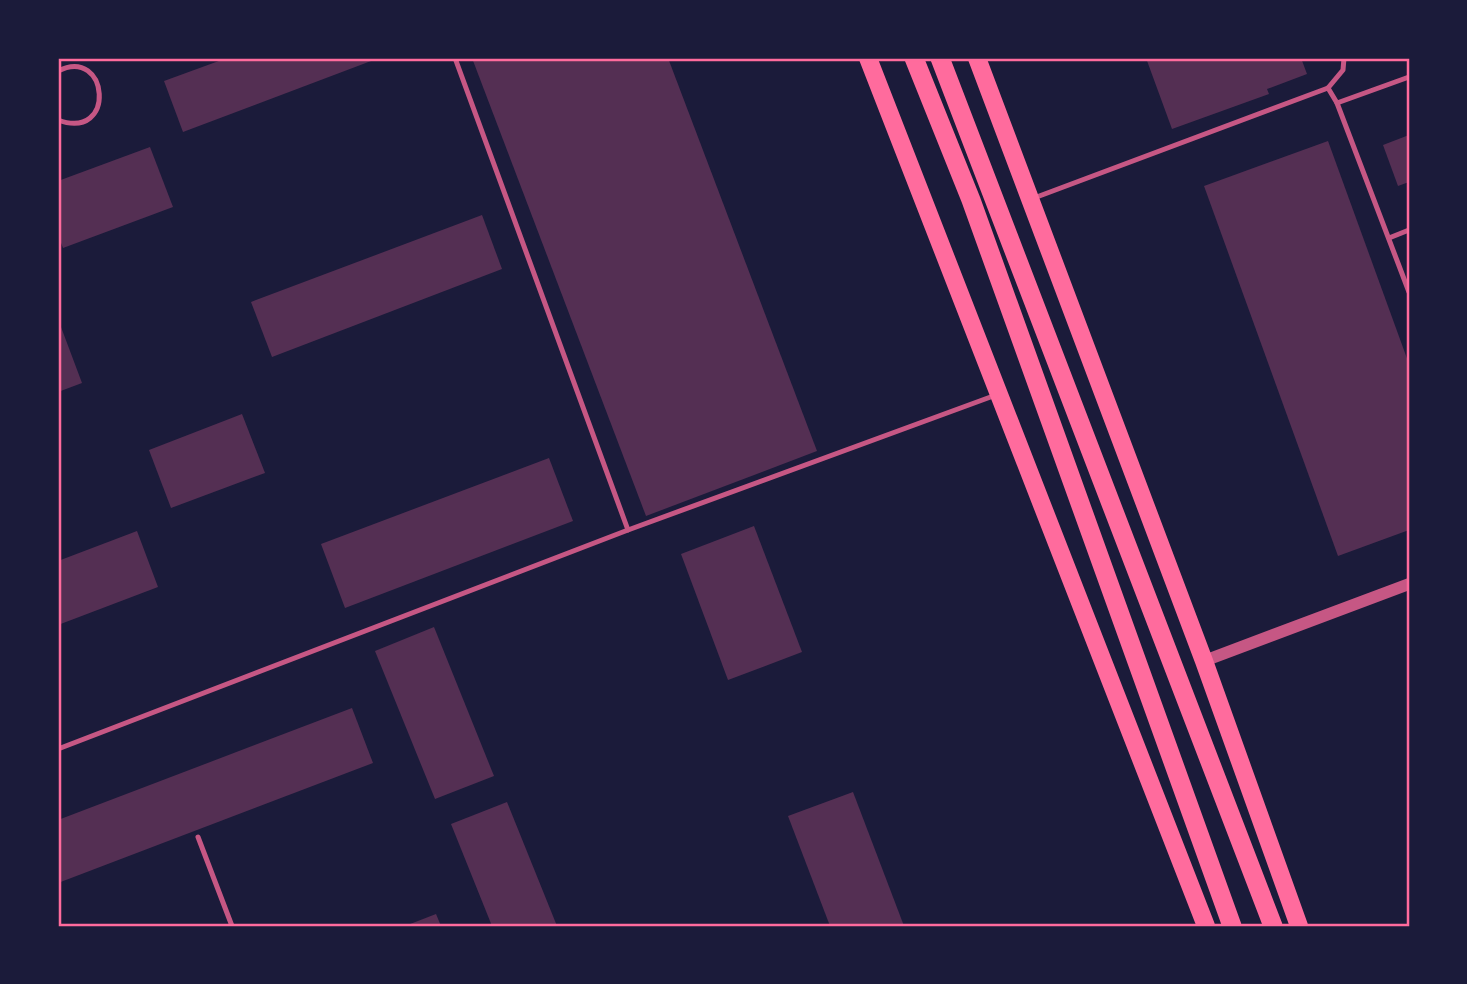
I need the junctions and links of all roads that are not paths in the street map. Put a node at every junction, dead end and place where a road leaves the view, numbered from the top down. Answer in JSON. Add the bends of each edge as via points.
{"nodes":[{"id":1,"x":75,"y":58,"type":"edge"},
{"id":2,"x":455,"y":58,"type":"edge"},
{"id":3,"x":868,"y":58,"type":"edge"},
{"id":4,"x":914,"y":58,"type":"edge"},
{"id":5,"x":940,"y":58,"type":"edge"},
{"id":6,"x":976,"y":58,"type":"edge"},
{"id":7,"x":1344,"y":58,"type":"edge"},
{"id":8,"x":76,"y":67,"type":"junction"},
{"id":9,"x":58,"y":71,"type":"edge"},
{"id":10,"x":1409,"y":76,"type":"edge"},
{"id":11,"x":1328,"y":88,"type":"junction"},
{"id":12,"x":1337,"y":103,"type":"junction"},
{"id":13,"x":58,"y":120,"type":"edge"},
{"id":14,"x":1030,"y":199,"type":"junction"},
{"id":15,"x":1409,"y":230,"type":"edge"},
{"id":16,"x":1389,"y":238,"type":"junction"},
{"id":17,"x":1409,"y":292,"type":"edge"},
{"id":18,"x":999,"y":394,"type":"junction"},
{"id":19,"x":628,"y":530,"type":"junction"},
{"id":20,"x":1409,"y":584,"type":"edge"},
{"id":21,"x":1204,"y":661,"type":"junction"},
{"id":22,"x":58,"y":749,"type":"edge"},
{"id":23,"x":198,"y":837,"type":"dead end"},
{"id":24,"x":232,"y":926,"type":"edge"},
{"id":25,"x":1206,"y":926,"type":"edge"},
{"id":26,"x":1232,"y":926,"type":"edge"},
{"id":27,"x":1273,"y":926,"type":"edge"},
{"id":28,"x":1299,"y":926,"type":"edge"}],
"edges":[{"from":1,"to":8,"type":"lane"},
{"from":2,"to":19,"type":"lane"},
{"from":3,"to":18,"type":"main road"},
{"from":4,"to":26,"type":"highway","via":[[971,200]]},
{"from":5,"to":27,"type":"highway"},
{"from":6,"to":14,"type":"main road"},
{"from":7,"to":11,"type":"lane","via":[[1343,70]]},
{"from":8,"to":9,"type":"lane"},
{"from":8,"to":13,"type":"lane","via":[[96,79],[100,89],[97,110],[80,123]]},
{"from":10,"to":12,"type":"lane"},
{"from":11,"to":12,"type":"lane"},
{"from":11,"to":14,"type":"lane"},
{"from":12,"to":16,"type":"lane"},
{"from":14,"to":21,"type":"main road"},
{"from":15,"to":16,"type":"lane"},
{"from":16,"to":17,"type":"lane"},
{"from":18,"to":19,"type":"lane"},
{"from":18,"to":25,"type":"main road"},
{"from":19,"to":22,"type":"lane"},
{"from":20,"to":21,"type":"street"},
{"from":21,"to":28,"type":"main road"},
{"from":23,"to":24,"type":"lane"}]}
